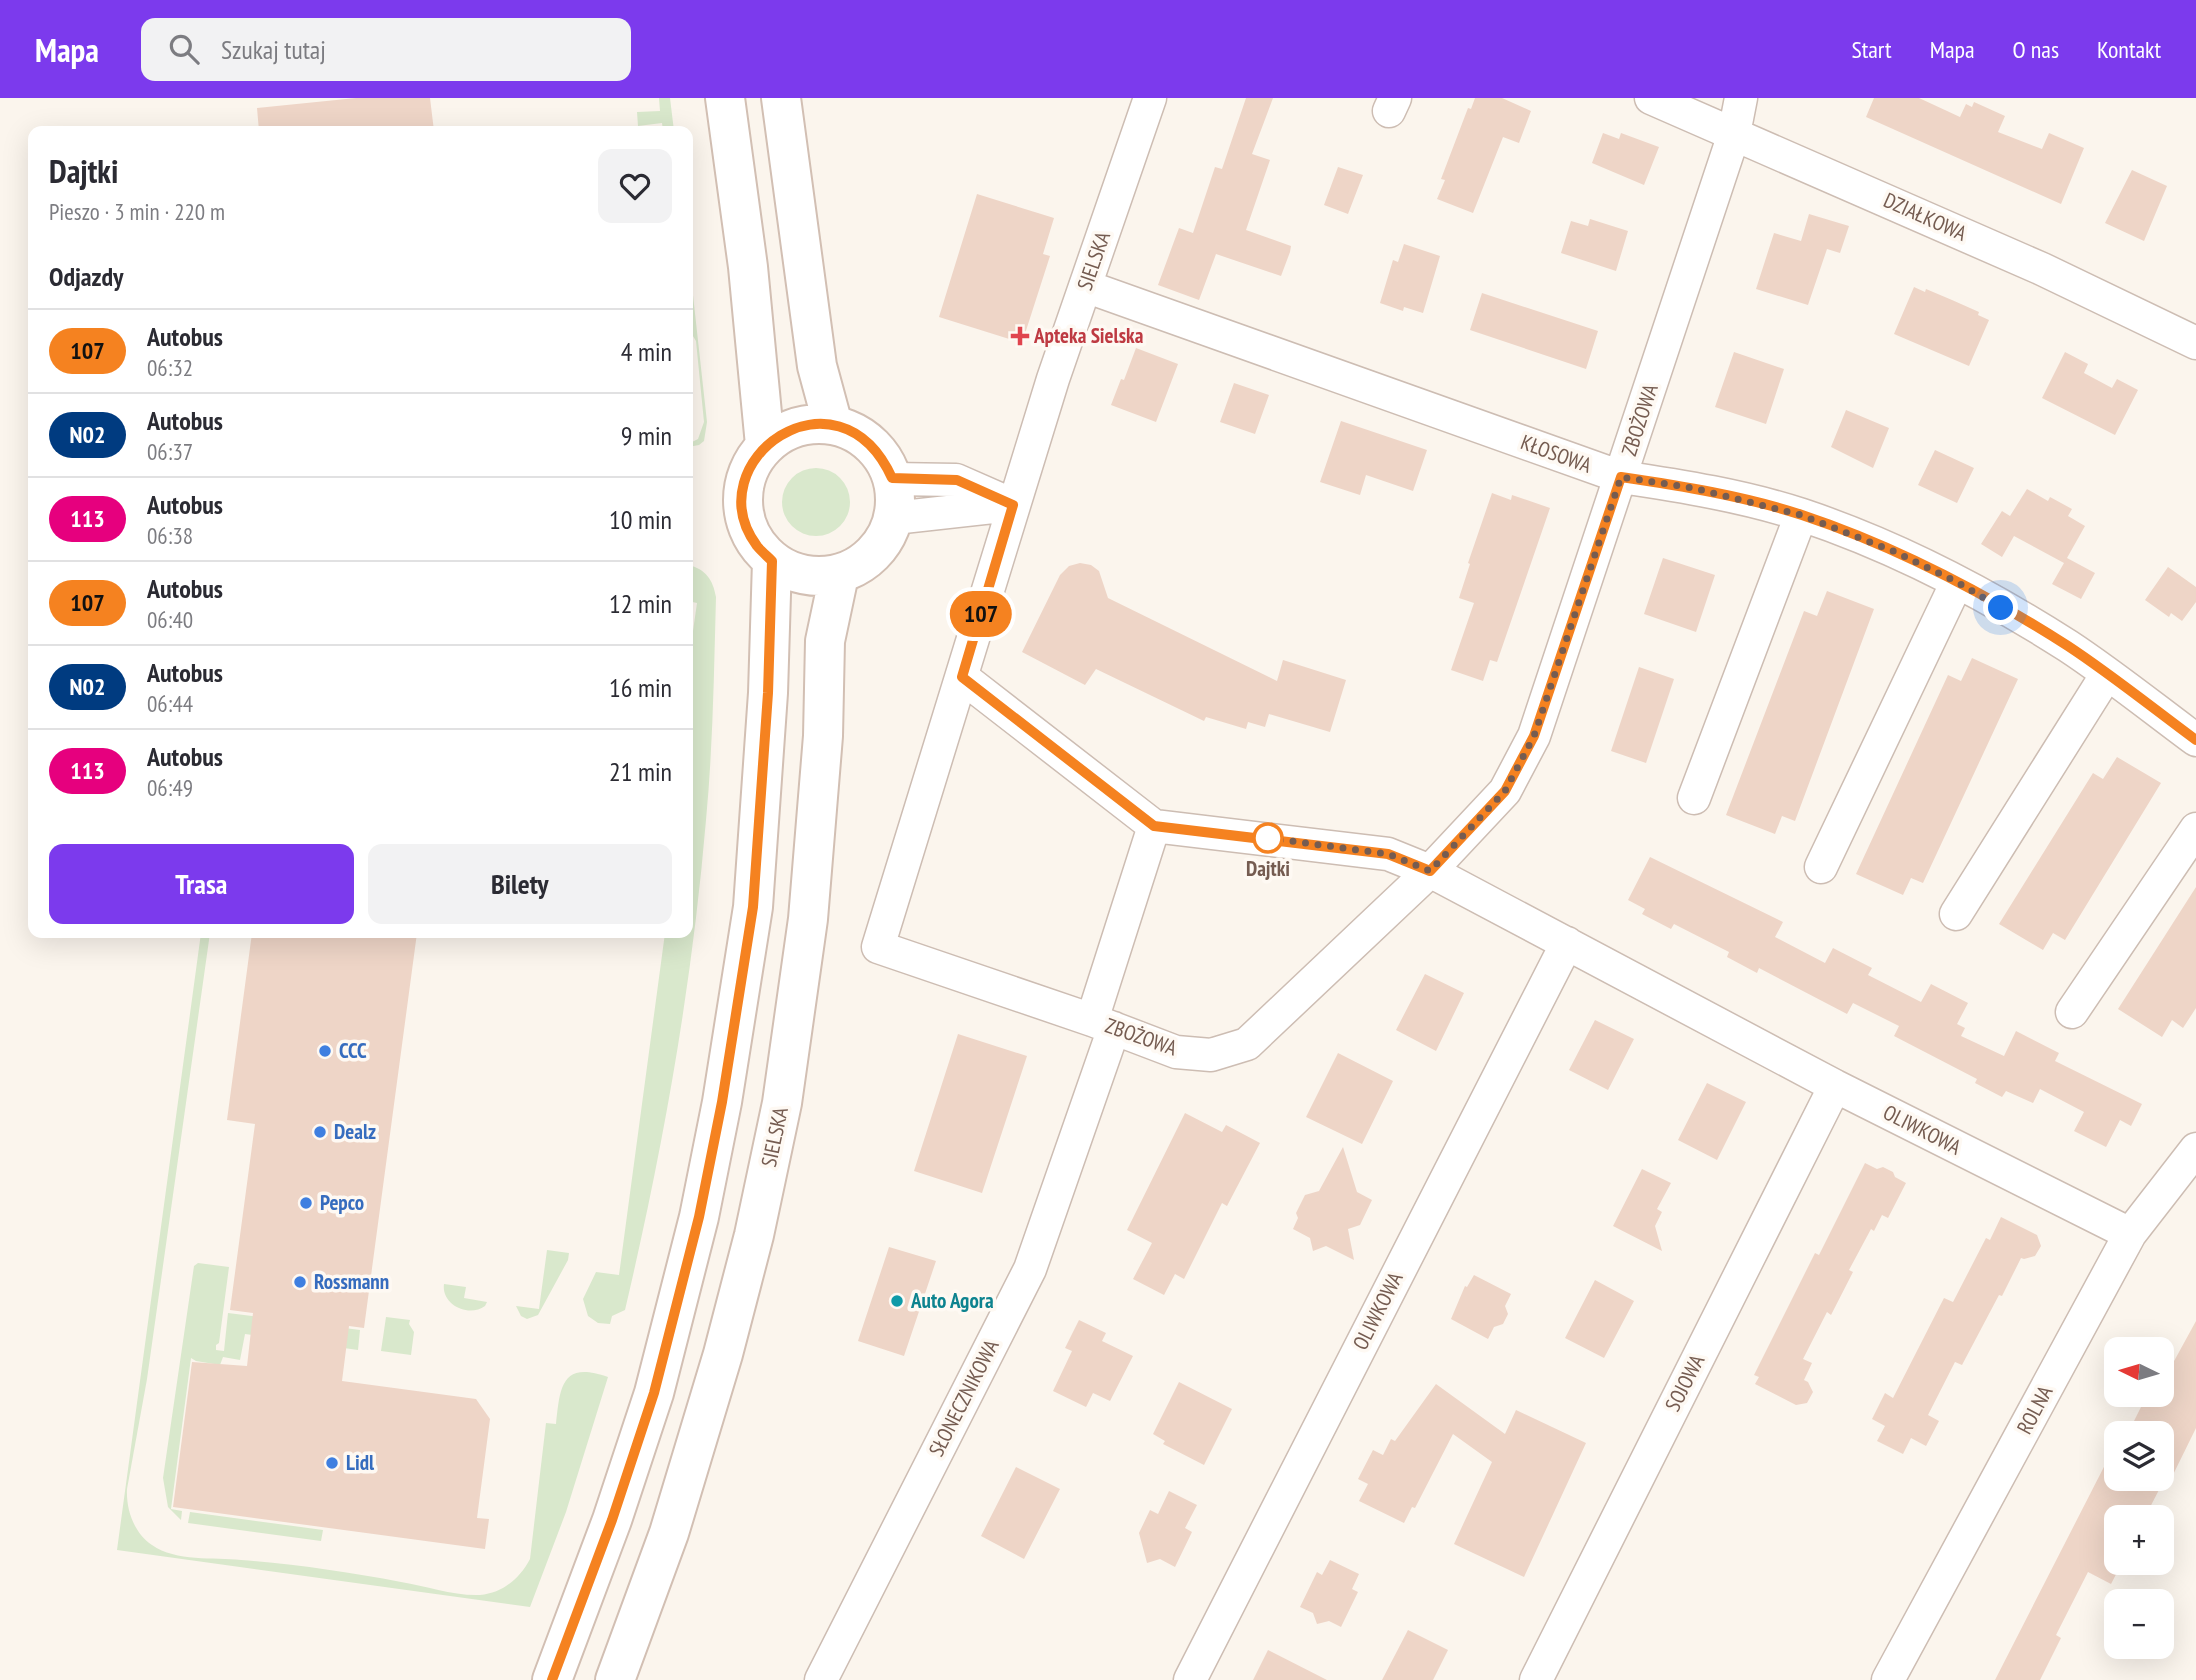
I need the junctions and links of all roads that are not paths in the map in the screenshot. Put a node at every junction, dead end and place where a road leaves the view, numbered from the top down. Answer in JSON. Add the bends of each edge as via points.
{"nodes":[{"id":1,"x":725,"y":98,"type":"edge"},
{"id":2,"x":782,"y":98,"type":"edge"},
{"id":3,"x":1150,"y":98,"type":"edge"},
{"id":4,"x":1651,"y":98,"type":"edge"},
{"id":5,"x":1741,"y":98,"type":"edge"},
{"id":6,"x":1734,"y":134,"type":"junction"},
{"id":7,"x":1085,"y":286,"type":"junction"},
{"id":8,"x":2196,"y":343,"type":"edge"},
{"id":9,"x":833,"y":425,"type":"junction"},
{"id":10,"x":765,"y":445,"type":"junction"},
{"id":11,"x":1621,"y":477,"type":"junction"},
{"id":12,"x":892,"y":478,"type":"junction"},
{"id":13,"x":1013,"y":505,"type":"junction"},
{"id":14,"x":1801,"y":515,"type":"junction"},
{"id":15,"x":894,"y":517,"type":"junction"},
{"id":16,"x":772,"y":561,"type":"junction"},
{"id":17,"x":839,"y":575,"type":"junction"},
{"id":18,"x":1957,"y":582,"type":"junction"},
{"id":19,"x":2107,"y":674,"type":"junction"},
{"id":20,"x":962,"y":677,"type":"junction"},
{"id":21,"x":2196,"y":740,"type":"edge"},
{"id":22,"x":1693,"y":799,"type":"dead end"},
{"id":23,"x":1154,"y":826,"type":"junction"},
{"id":24,"x":2196,"y":829,"type":"edge"},
{"id":25,"x":1821,"y":867,"type":"dead end"},
{"id":26,"x":1430,"y":871,"type":"junction"},
{"id":27,"x":1956,"y":914,"type":"dead end"},
{"id":28,"x":1567,"y":943,"type":"junction"},
{"id":29,"x":878,"y":947,"type":"joint"},
{"id":30,"x":2072,"y":1012,"type":"dead end"},
{"id":31,"x":1103,"y":1024,"type":"junction"},
{"id":32,"x":1835,"y":1086,"type":"junction"},
{"id":33,"x":2196,"y":1149,"type":"edge"},
{"id":34,"x":2130,"y":1234,"type":"junction"},
{"id":35,"x":552,"y":1680,"type":"edge"},
{"id":36,"x":615,"y":1680,"type":"edge"},
{"id":37,"x":821,"y":1680,"type":"edge"},
{"id":38,"x":1190,"y":1680,"type":"edge"},
{"id":39,"x":1536,"y":1680,"type":"edge"},
{"id":40,"x":1888,"y":1680,"type":"edge"}],
"edges":[{"from":1,"to":10,"type":"main road"},
{"from":2,"to":9,"type":"main road","via":[[817,366]]},
{"from":3,"to":7,"type":"street","name":"SIELSKA"},
{"from":4,"to":6,"type":"street","name":"DZIAŁKOWA"},
{"from":5,"to":6,"type":"street","name":"ZBOŻOWA"},
{"from":6,"to":8,"type":"street","name":"DZIAŁKOWA","via":[[2042,269]]},
{"from":6,"to":11,"type":"street","name":"ZBOŻOWA"},
{"from":7,"to":11,"type":"street","name":"KŁOSOWA"},
{"from":7,"to":13,"type":"street","name":"SIELSKA"},
{"from":9,"to":10,"type":"main road","via":[[809,424],[785,431]]},
{"from":9,"to":12,"type":"main road","via":[[871,443]]},
{"from":10,"to":16,"type":"main road","via":[[751,463],[742,505],[756,545]]},
{"from":11,"to":14,"type":"street","name":"KŁOSOWA","via":[[1693,488]]},
{"from":11,"to":26,"type":"street","name":"ZBOŻOWA","via":[[1534,736],[1505,791]]},
{"from":12,"to":13,"type":"street","via":[[957,480]]},
{"from":12,"to":15,"type":"main road"},
{"from":13,"to":15,"type":"street"},
{"from":13,"to":20,"type":"street","name":"SIELSKA"},
{"from":14,"to":18,"type":"street","name":"KŁOSOWA"},
{"from":14,"to":22,"type":"street"},
{"from":15,"to":17,"type":"main road","via":[[874,554]]},
{"from":16,"to":17,"type":"main road","via":[[793,573]]},
{"from":16,"to":35,"type":"main road","via":[[753,907],[720,1115],[654,1393]]},
{"from":17,"to":36,"type":"main road","name":"SIELSKA","via":[[825,641],[808,919],[782,1103],[723,1354],[669,1533]]},
{"from":18,"to":19,"type":"street","name":"KŁOSOWA"},
{"from":18,"to":25,"type":"street"},
{"from":19,"to":21,"type":"street","name":"KŁOSOWA"},
{"from":19,"to":27,"type":"street"},
{"from":20,"to":23,"type":"street"},
{"from":20,"to":29,"type":"street","name":"SIELSKA"},
{"from":23,"to":26,"type":"street","via":[[1388,854]]},
{"from":23,"to":31,"type":"street","name":"SŁONECZNIKOWA"},
{"from":24,"to":30,"type":"street"},
{"from":26,"to":28,"type":"street","name":"OLIWKOWA"},
{"from":26,"to":31,"type":"street","name":"ZBOŻOWA","via":[[1247,1044],[1211,1055],[1176,1052]]},
{"from":28,"to":32,"type":"street","name":"OLIWKOWA"},
{"from":28,"to":38,"type":"street","name":"OLIWKOWA"},
{"from":29,"to":31,"type":"street","name":"ZBOŻOWA"},
{"from":31,"to":37,"type":"street","name":"SŁONECZNIKOWA","via":[[1030,1269]]},
{"from":32,"to":34,"type":"street","name":"OLIWKOWA"},
{"from":32,"to":39,"type":"street","name":"SOJOWA"},
{"from":33,"to":34,"type":"street","name":"ROLNA"},
{"from":34,"to":40,"type":"street","name":"ROLNA"}]}
